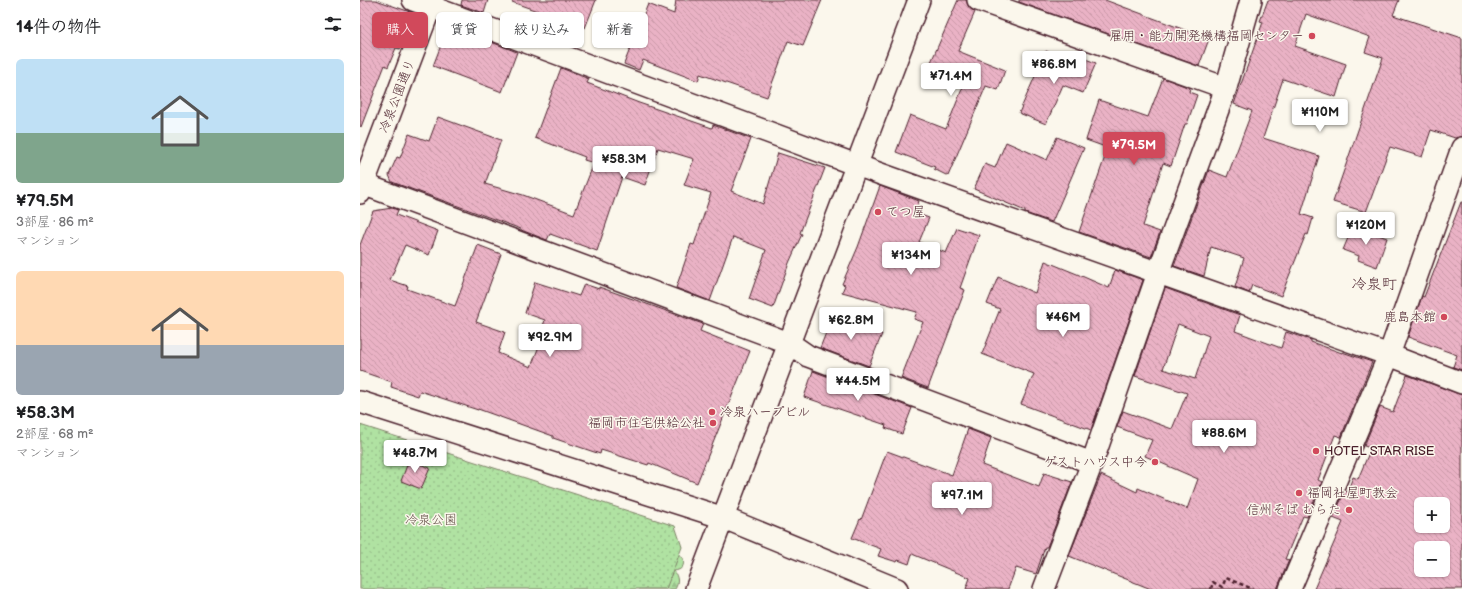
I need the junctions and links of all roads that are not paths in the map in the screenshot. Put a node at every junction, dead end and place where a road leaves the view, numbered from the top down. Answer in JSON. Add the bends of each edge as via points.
{"nodes":[{"id":1,"x":919,"y":0,"type":"edge"},
{"id":2,"x":978,"y":0,"type":"edge"},
{"id":3,"x":1251,"y":0,"type":"edge"},
{"id":4,"x":426,"y":2,"type":"edge"},
{"id":5,"x":1226,"y":88,"type":"junction"},
{"id":6,"x":1462,"y":148,"type":"edge"},
{"id":7,"x":858,"y":165,"type":"junction"},
{"id":8,"x":361,"y":187,"type":"edge"},
{"id":9,"x":1158,"y":273,"type":"junction"},
{"id":10,"x":789,"y":343,"type":"junction"},
{"id":11,"x":1389,"y":355,"type":"junction"},
{"id":12,"x":1462,"y":383,"type":"edge"},
{"id":13,"x":360,"y":402,"type":"edge"},
{"id":14,"x":1092,"y":463,"type":"junction"},
{"id":15,"x":724,"y":518,"type":"junction"},
{"id":16,"x":696,"y":589,"type":"edge"},
{"id":17,"x":897,"y":589,"type":"edge"},
{"id":18,"x":1044,"y":589,"type":"edge"},
{"id":19,"x":1290,"y":589,"type":"edge"}],
"edges":[{"from":1,"to":7,"type":"street"},
{"from":2,"to":5,"type":"street"},
{"from":3,"to":5,"type":"street"},
{"from":4,"to":7,"type":"street"},
{"from":4,"to":8,"type":"street","name":"冷泉公園通り"},
{"from":5,"to":9,"type":"street"},
{"from":6,"to":11,"type":"street"},
{"from":7,"to":9,"type":"street"},
{"from":7,"to":10,"type":"street"},
{"from":8,"to":10,"type":"street"},
{"from":9,"to":11,"type":"street"},
{"from":9,"to":14,"type":"street"},
{"from":10,"to":14,"type":"street","via":[[808,356]]},
{"from":10,"to":15,"type":"street"},
{"from":11,"to":12,"type":"street"},
{"from":11,"to":19,"type":"street"},
{"from":13,"to":15,"type":"street"},
{"from":14,"to":18,"type":"street"},
{"from":15,"to":16,"type":"street"},
{"from":15,"to":17,"type":"street"}]}
